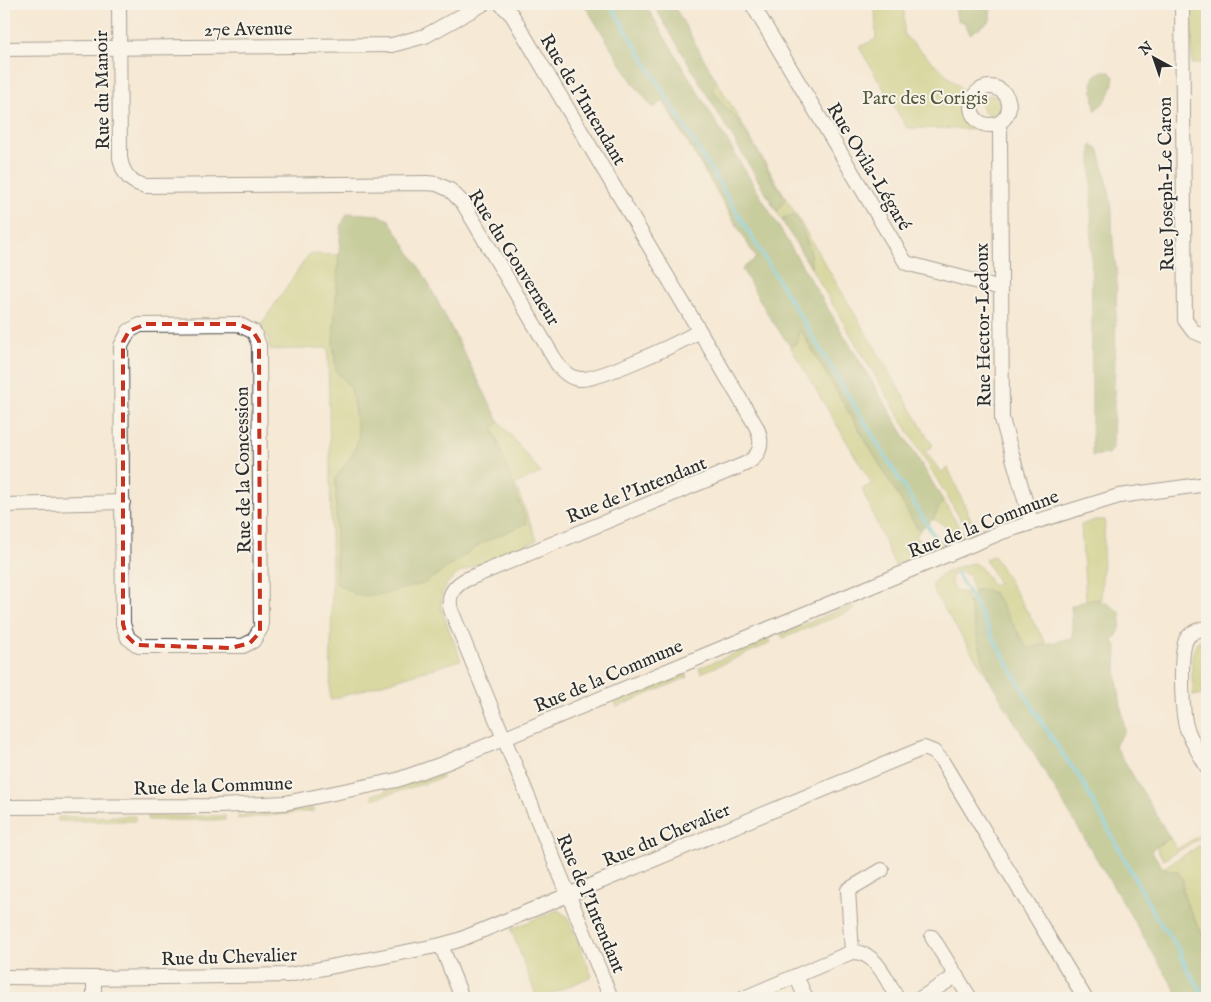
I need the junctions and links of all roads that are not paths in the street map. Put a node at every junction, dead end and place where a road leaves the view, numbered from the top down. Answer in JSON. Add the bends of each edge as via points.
{"nodes":[{"id":1,"x":119,"y":4,"type":"edge"},
{"id":2,"x":484,"y":4,"type":"edge"},
{"id":3,"x":501,"y":4,"type":"edge"},
{"id":4,"x":752,"y":4,"type":"edge"},
{"id":5,"x":1182,"y":4,"type":"edge"},
{"id":6,"x":4,"y":48,"type":"edge"},
{"id":7,"x":119,"y":48,"type":"junction"},
{"id":8,"x":997,"y":124,"type":"dead end"},
{"id":9,"x":126,"y":175,"type":"joint"},
{"id":10,"x":1000,"y":288,"type":"junction"},
{"id":11,"x":700,"y":330,"type":"junction"},
{"id":12,"x":1207,"y":337,"type":"edge"},
{"id":13,"x":1207,"y":484,"type":"edge"},
{"id":14,"x":123,"y":502,"type":"junction"},
{"id":15,"x":4,"y":505,"type":"edge"},
{"id":16,"x":1031,"y":522,"type":"junction"},
{"id":17,"x":1207,"y":628,"type":"edge"},
{"id":18,"x":504,"y":739,"type":"junction"},
{"id":19,"x":1207,"y":766,"type":"edge"},
{"id":20,"x":4,"y":806,"type":"edge"},
{"id":21,"x":882,"y":870,"type":"dead end"},
{"id":22,"x":568,"y":895,"type":"junction"},
{"id":23,"x":932,"y":937,"type":"dead end"},
{"id":24,"x":441,"y":945,"type":"junction"},
{"id":25,"x":852,"y":952,"type":"junction"},
{"id":26,"x":796,"y":976,"type":"junction"},
{"id":27,"x":956,"y":976,"type":"junction"},
{"id":28,"x":4,"y":977,"type":"edge"},
{"id":29,"x":94,"y":978,"type":"junction"},
{"id":30,"x":94,"y":998,"type":"edge"},
{"id":31,"x":462,"y":998,"type":"edge"},
{"id":32,"x":611,"y":998,"type":"edge"},
{"id":33,"x":744,"y":998,"type":"edge"},
{"id":34,"x":806,"y":998,"type":"edge"},
{"id":35,"x":895,"y":998,"type":"edge"},
{"id":36,"x":921,"y":998,"type":"edge"},
{"id":37,"x":970,"y":998,"type":"edge"},
{"id":38,"x":1085,"y":998,"type":"edge"}],
"edges":[{"from":1,"to":7,"type":"street","name":"Rue du Manoir"},
{"from":2,"to":7,"type":"street","name":"27e Avenue","via":[[425,36],[392,45]]},
{"from":3,"to":11,"type":"street","name":"Rue de l'Intendant","via":[[512,15]]},
{"from":4,"to":10,"type":"street","name":"Rue Ovila-Légaré","via":[[904,261]]},
{"from":5,"to":12,"type":"street","name":"Rue Joseph-Le Caron","via":[[1185,315],[1187,325]]},
{"from":6,"to":7,"type":"street","name":"27e Avenue"},
{"from":7,"to":9,"type":"street","name":"Rue du Manoir","via":[[120,158]]},
{"from":8,"to":10,"type":"street","name":"Rue Hector-Ledoux","via":[[1000,131]]},
{"from":9,"to":11,"type":"street","name":"Rue du Gouverneur","via":[[133,182],[146,186],[427,183],[444,186],[463,203],[558,365],[574,378],[592,377],[679,342]]},
{"from":10,"to":16,"type":"street","name":"Rue Hector-Ledoux","via":[[1003,427]]},
{"from":11,"to":18,"type":"street","name":"Rue de l'Intendant","via":[[760,434],[761,446],[752,460],[464,580],[451,593],[451,610]]},
{"from":13,"to":16,"type":"street","name":"Rue de la Commune","via":[[1119,496]]},
{"from":14,"to":14,"type":"street","name":"Rue de la Concession","via":[[123,624],[130,640],[143,647],[221,648],[243,646],[253,641],[260,632],[262,619],[260,344],[252,330],[238,324],[146,324],[129,330],[121,346]]},
{"from":14,"to":15,"type":"street"},
{"from":16,"to":18,"type":"street","name":"Rue de la Commune"},
{"from":17,"to":19,"type":"street","via":[[1192,633],[1183,652],[1185,720]]},
{"from":18,"to":20,"type":"street","name":"Rue de la Commune","via":[[397,780],[285,803]]},
{"from":18,"to":22,"type":"street","name":"Rue de l'Intendant"},
{"from":21,"to":25,"type":"street","via":[[848,890]]},
{"from":22,"to":24,"type":"street","name":"Rue du Chevalier"},
{"from":22,"to":32,"type":"street","name":"Rue de l'Intendant"},
{"from":22,"to":38,"type":"street","name":"Rue du Chevalier","via":[[916,750],[930,749],[942,761]]},
{"from":23,"to":27,"type":"street"},
{"from":24,"to":29,"type":"street","name":"Rue du Chevalier","via":[[289,975]]},
{"from":24,"to":31,"type":"street"},
{"from":25,"to":26,"type":"street"},
{"from":25,"to":35,"type":"street","via":[[868,955],[876,962]]},
{"from":26,"to":33,"type":"street"},
{"from":26,"to":34,"type":"street"},
{"from":27,"to":36,"type":"street"},
{"from":27,"to":37,"type":"street"},
{"from":28,"to":29,"type":"street","name":"Rue du Chevalier"},
{"from":29,"to":30,"type":"street"}]}
